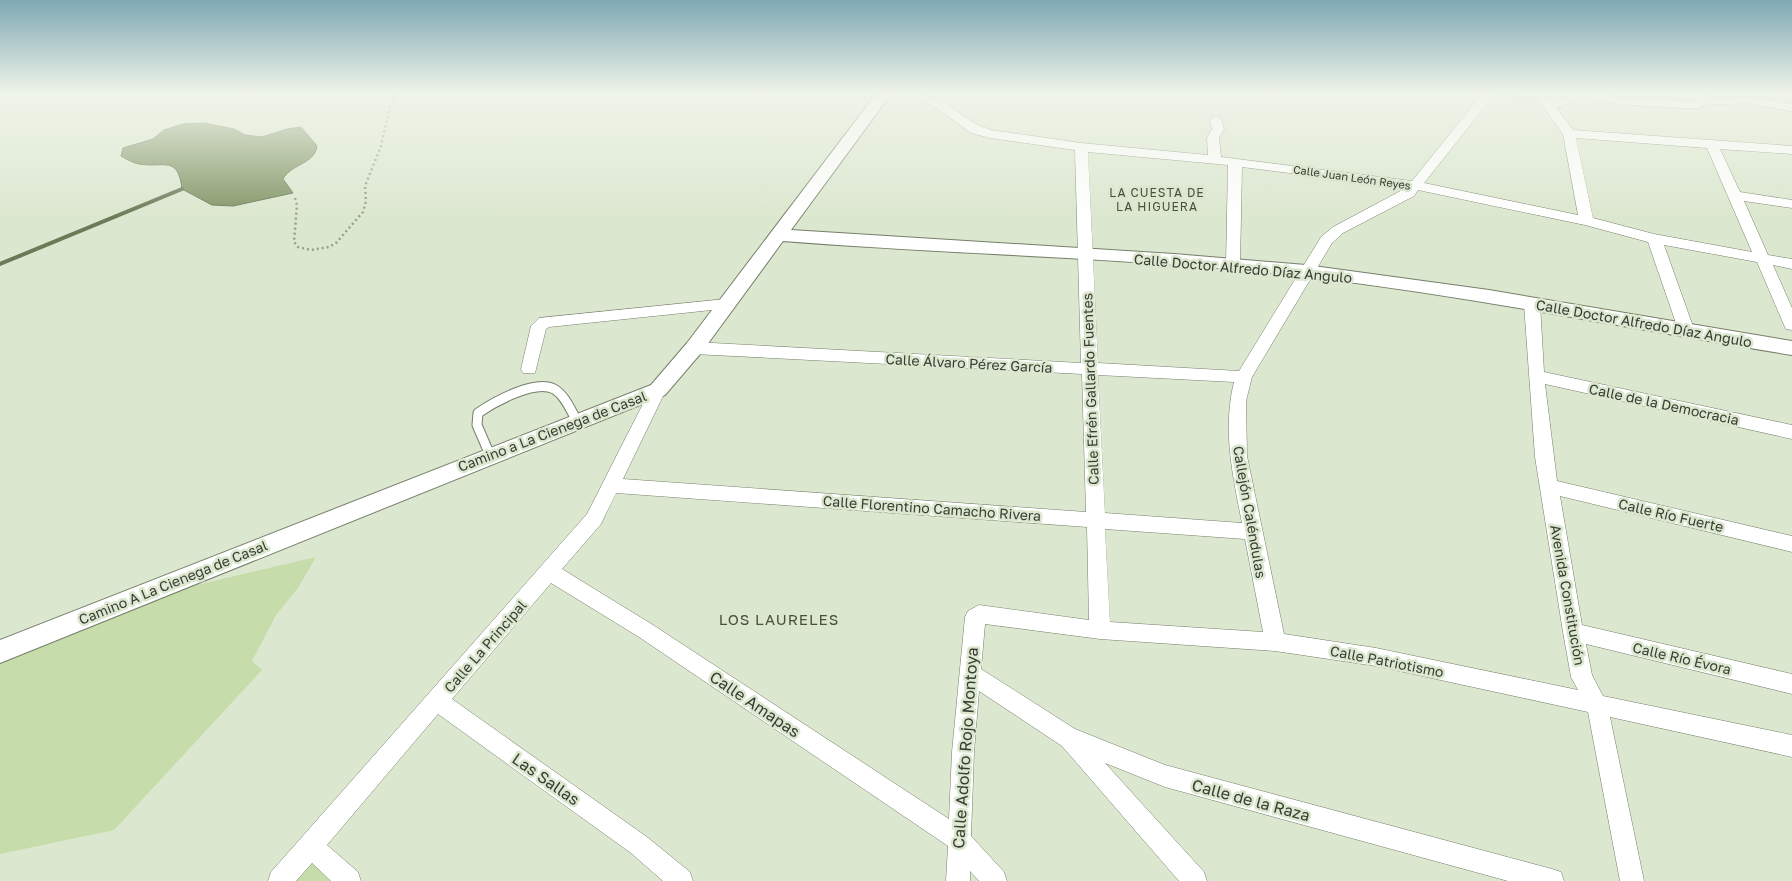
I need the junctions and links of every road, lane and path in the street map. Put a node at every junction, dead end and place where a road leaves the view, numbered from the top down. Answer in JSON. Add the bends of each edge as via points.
{"nodes":[{"id":1,"x":384,"y":135,"type":"edge"},
{"id":2,"x":853,"y":135,"type":"edge"},
{"id":3,"x":997,"y":135,"type":"edge"},
{"id":4,"x":1215,"y":135,"type":"edge"},
{"id":5,"x":1456,"y":135,"type":"edge"},
{"id":6,"x":1569,"y":135,"type":"edge"},
{"id":7,"x":1583,"y":135,"type":"edge"},
{"id":8,"x":1712,"y":145,"type":"junction"},
{"id":9,"x":1081,"y":147,"type":"junction"},
{"id":10,"x":1792,"y":150,"type":"edge"},
{"id":11,"x":1215,"y":160,"type":"junction"},
{"id":12,"x":1235,"y":162,"type":"junction"},
{"id":13,"x":1413,"y":185,"type":"junction"},
{"id":14,"x":1733,"y":196,"type":"junction"},
{"id":15,"x":295,"y":198,"type":"dead end"},
{"id":16,"x":1792,"y":204,"type":"edge"},
{"id":17,"x":1586,"y":221,"type":"junction"},
{"id":18,"x":779,"y":235,"type":"junction"},
{"id":19,"x":1654,"y":239,"type":"junction"},
{"id":20,"x":1085,"y":255,"type":"junction"},
{"id":21,"x":1761,"y":258,"type":"junction"},
{"id":22,"x":1234,"y":264,"type":"junction"},
{"id":23,"x":1792,"y":264,"type":"edge"},
{"id":24,"x":1307,"y":271,"type":"junction"},
{"id":25,"x":726,"y":304,"type":"junction"},
{"id":26,"x":1532,"y":304,"type":"junction"},
{"id":27,"x":1792,"y":325,"type":"edge"},
{"id":28,"x":1687,"y":332,"type":"junction"},
{"id":29,"x":694,"y":348,"type":"junction"},
{"id":30,"x":1792,"y":348,"type":"edge"},
{"id":31,"x":529,"y":369,"type":"dead end"},
{"id":32,"x":1090,"y":370,"type":"junction"},
{"id":33,"x":1536,"y":376,"type":"junction"},
{"id":34,"x":1244,"y":377,"type":"junction"},
{"id":35,"x":658,"y":390,"type":"junction"},
{"id":36,"x":577,"y":421,"type":"junction"},
{"id":37,"x":1792,"y":432,"type":"edge"},
{"id":38,"x":490,"y":455,"type":"junction"},
{"id":39,"x":610,"y":485,"type":"junction"},
{"id":40,"x":1549,"y":486,"type":"junction"},
{"id":41,"x":347,"y":513,"type":"joint"},
{"id":42,"x":1095,"y":520,"type":"junction"},
{"id":43,"x":1254,"y":532,"type":"junction"},
{"id":44,"x":1792,"y":544,"type":"edge"},
{"id":45,"x":550,"y":572,"type":"junction"},
{"id":46,"x":976,"y":616,"type":"joint"},
{"id":47,"x":1100,"y":630,"type":"junction"},
{"id":48,"x":1573,"y":632,"type":"junction"},
{"id":49,"x":1275,"y":642,"type":"junction"},
{"id":50,"x":0,"y":652,"type":"edge"},
{"id":51,"x":969,"y":673,"type":"junction"},
{"id":52,"x":1792,"y":684,"type":"edge"},
{"id":53,"x":437,"y":701,"type":"junction"},
{"id":54,"x":1597,"y":705,"type":"junction"},
{"id":55,"x":1067,"y":737,"type":"junction"},
{"id":56,"x":1792,"y":746,"type":"edge"},
{"id":57,"x":958,"y":839,"type":"junction"},
{"id":58,"x":310,"y":845,"type":"junction"},
{"id":59,"x":280,"y":881,"type":"edge"},
{"id":60,"x":349,"y":881,"type":"edge"},
{"id":61,"x":681,"y":881,"type":"edge"},
{"id":62,"x":958,"y":881,"type":"edge"},
{"id":63,"x":995,"y":881,"type":"edge"},
{"id":64,"x":1195,"y":881,"type":"edge"},
{"id":65,"x":1552,"y":881,"type":"edge"},
{"id":66,"x":1632,"y":881,"type":"edge"}],
"edges":[{"from":1,"to":15,"type":"path","via":[[365,186],[365,207],[336,243],[312,250],[298,247],[294,237]]},
{"from":2,"to":18,"type":"street","name":"Camino a La Cienega de Casal"},
{"from":3,"to":9,"type":"street","name":"Calle Juan León Reyes"},
{"from":4,"to":11,"type":"street"},
{"from":5,"to":13,"type":"street","name":"Callejón Caléndulas"},
{"from":6,"to":17,"type":"street"},
{"from":7,"to":8,"type":"street"},
{"from":8,"to":10,"type":"street"},
{"from":8,"to":14,"type":"street"},
{"from":9,"to":11,"type":"street","name":"Calle Juan León Reyes"},
{"from":9,"to":20,"type":"street","name":"Calle Efrén Gallardo Fuentes"},
{"from":11,"to":12,"type":"street","name":"Calle Juan León Reyes"},
{"from":12,"to":13,"type":"street","name":"Calle Juan León Reyes"},
{"from":12,"to":22,"type":"street"},
{"from":13,"to":17,"type":"street","name":"Calle Juan León Reyes"},
{"from":13,"to":24,"type":"street","name":"Callejón Caléndulas","via":[[1409,193],[1338,230],[1319,249]]},
{"from":14,"to":16,"type":"street"},
{"from":14,"to":21,"type":"street"},
{"from":17,"to":19,"type":"street","name":"Calle Juan León Reyes"},
{"from":18,"to":20,"type":"street","name":"Calle Doctor Alfredo Díaz Angulo"},
{"from":18,"to":25,"type":"street","name":"Camino a La Cienega de Casal"},
{"from":19,"to":21,"type":"street","name":"Calle Juan León Reyes"},
{"from":19,"to":28,"type":"street"},
{"from":20,"to":22,"type":"street","name":"Calle Doctor Alfredo Díaz Angulo"},
{"from":20,"to":32,"type":"street","name":"Calle Efrén Gallardo Fuentes"},
{"from":21,"to":23,"type":"street","name":"Calle Juan León Reyes"},
{"from":21,"to":27,"type":"street"},
{"from":22,"to":24,"type":"street","name":"Calle Doctor Alfredo Díaz Angulo"},
{"from":24,"to":26,"type":"street","name":"Calle Doctor Alfredo Díaz Angulo"},
{"from":24,"to":34,"type":"street","name":"Callejón Caléndulas"},
{"from":25,"to":29,"type":"street","name":"Camino a La Cienega de Casal"},
{"from":25,"to":31,"type":"street","via":[[545,322],[539,326]]},
{"from":26,"to":28,"type":"street","name":"Calle Doctor Alfredo Díaz Angulo"},
{"from":26,"to":33,"type":"street","name":"Avenida Constitución"},
{"from":28,"to":30,"type":"street","name":"Calle Doctor Alfredo Díaz Angulo"},
{"from":29,"to":32,"type":"street","name":"Calle Álvaro Pérez García"},
{"from":29,"to":35,"type":"street","name":"Camino a La Cienega de Casal"},
{"from":32,"to":34,"type":"street","name":"Calle Álvaro Pérez García"},
{"from":32,"to":42,"type":"street","name":"Calle Efrén Gallardo Fuentes"},
{"from":33,"to":37,"type":"street","name":"Calle de la Democracia"},
{"from":33,"to":40,"type":"street","name":"Avenida Constitución"},
{"from":34,"to":43,"type":"street","name":"Callejón Caléndulas","via":[[1238,401],[1237,442]]},
{"from":35,"to":36,"type":"street","name":"Camino a La Cienega de Casal"},
{"from":35,"to":39,"type":"street","name":"Calle La Principal"},
{"from":36,"to":38,"type":"street","name":"Camino a La Cienega de Casal"},
{"from":36,"to":38,"type":"lane","via":[[552,388],[530,388],[478,414],[477,425]]},
{"from":38,"to":41,"type":"street","name":"Camino a La Cienega de Casal"},
{"from":39,"to":42,"type":"street","name":"Calle Florentino Camacho Rivera"},
{"from":39,"to":45,"type":"street","name":"Calle La Principal","via":[[598,513]]},
{"from":40,"to":44,"type":"street","name":"Calle Río Fuerte"},
{"from":40,"to":48,"type":"street","name":"Avenida Constitución"},
{"from":41,"to":50,"type":"street","name":"Camino A La Cienega de Casal"},
{"from":42,"to":43,"type":"street","name":"Calle Florentino Camacho Rivera"},
{"from":42,"to":47,"type":"street","name":"Calle Efrén Gallardo Fuentes"},
{"from":43,"to":49,"type":"street","name":"Callejón Caléndulas"},
{"from":45,"to":53,"type":"street","name":"Calle La Principal"},
{"from":45,"to":57,"type":"street","name":"Calle Amapas","via":[[646,631]]},
{"from":46,"to":47,"type":"street","name":"Calle Patriotismo","via":[[982,614]]},
{"from":46,"to":51,"type":"street","name":"Calle Adolfo Rojo Montoya"},
{"from":47,"to":49,"type":"street","name":"Calle Patriotismo"},
{"from":48,"to":52,"type":"street","name":"Calle Río Évora"},
{"from":48,"to":54,"type":"street","name":"Avenida Constitución","via":[[1582,677]]},
{"from":49,"to":54,"type":"street","name":"Calle Patriotismo","via":[[1376,657]]},
{"from":51,"to":55,"type":"street","name":"Calle de la Raza"},
{"from":51,"to":57,"type":"street","name":"Calle Adolfo Rojo Montoya"},
{"from":53,"to":58,"type":"street","name":"Calle La Principal"},
{"from":53,"to":61,"type":"street","name":"Las Sallas","via":[[655,857]]},
{"from":54,"to":56,"type":"street","name":"Calle Patriotismo"},
{"from":54,"to":66,"type":"street","name":"Avenida Constitución"},
{"from":55,"to":64,"type":"street"},
{"from":55,"to":65,"type":"street","name":"Calle de la Raza","via":[[1165,776]]},
{"from":57,"to":62,"type":"street","name":"Calle Adolfo Rojo Montoya"},
{"from":57,"to":63,"type":"street","name":"Calle Amapas"},
{"from":58,"to":59,"type":"street","name":"Calle La Principal"},
{"from":58,"to":60,"type":"street"}]}
